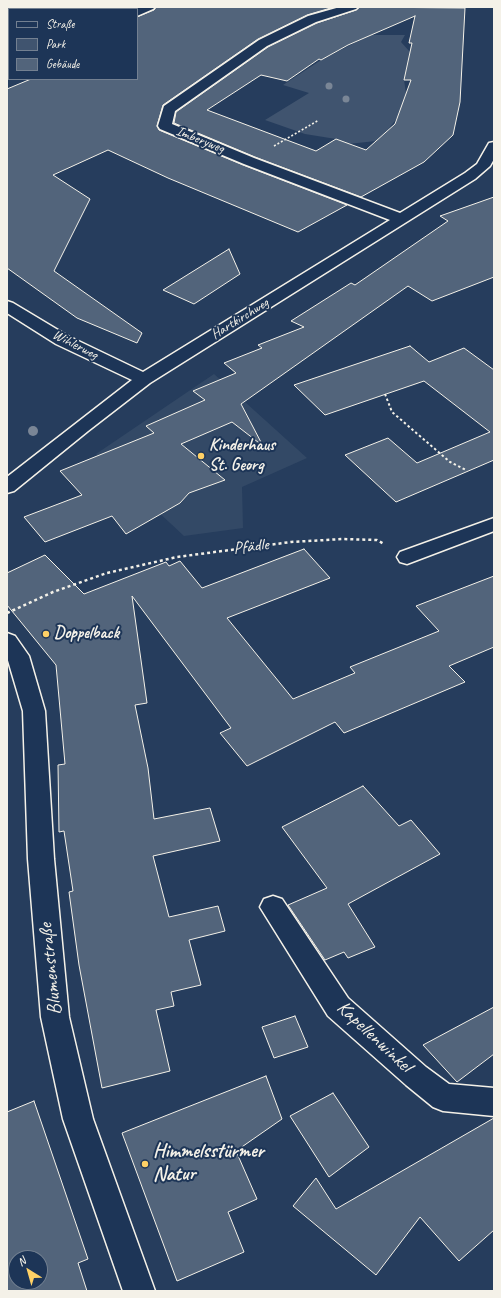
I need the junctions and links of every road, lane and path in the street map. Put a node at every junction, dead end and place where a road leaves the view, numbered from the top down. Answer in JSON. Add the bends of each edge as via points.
{"nodes":[{"id":1,"x":149,"y":7,"type":"edge"},
{"id":2,"x":352,"y":7,"type":"edge"},
{"id":3,"x":138,"y":12,"type":"edge"},
{"id":4,"x":319,"y":120,"type":"dead end"},
{"id":5,"x":494,"y":146,"type":"edge"},
{"id":6,"x":250,"y":161,"type":"junction"},
{"id":7,"x":488,"y":167,"type":"edge"},
{"id":8,"x":402,"y":219,"type":"junction"},
{"id":9,"x":7,"y":306,"type":"edge"},
{"id":10,"x":144,"y":379,"type":"junction"},
{"id":11,"x":385,"y":394,"type":"dead end"},
{"id":12,"x":466,"y":470,"type":"dead end"},
{"id":13,"x":7,"y":487,"type":"edge"},
{"id":14,"x":494,"y":524,"type":"edge"},
{"id":15,"x":407,"y":557,"type":"joint"},
{"id":16,"x":7,"y":614,"type":"edge"},
{"id":17,"x":7,"y":641,"type":"edge"},
{"id":18,"x":273,"y":907,"type":"dead end"},
{"id":19,"x":494,"y":1102,"type":"edge"},
{"id":20,"x":139,"y":1291,"type":"edge"}],
"edges":[{"from":1,"to":3,"type":"street"},
{"from":2,"to":6,"type":"street","name":"Imberyweg","via":[[312,20],[263,43],[169,110],[166,126]]},
{"from":4,"to":6,"type":"path"},
{"from":5,"to":7,"type":"street"},
{"from":6,"to":8,"type":"street","name":"Imberyweg"},
{"from":7,"to":8,"type":"street","name":"Hartkirchweg"},
{"from":8,"to":10,"type":"street","name":"Hartkirchweg"},
{"from":9,"to":10,"type":"street","name":"Wihlerweg","via":[[62,340]]},
{"from":10,"to":13,"type":"street","name":"Hartkirchweg"},
{"from":11,"to":12,"type":"path","via":[[392,412],[450,462]]},
{"from":14,"to":15,"type":"street"},
{"from":15,"to":16,"type":"path","name":"Pfädle","via":[[377,540],[343,539],[291,542],[177,557],[106,573],[53,592]]},
{"from":17,"to":20,"type":"street","name":"Blumenstraße","via":[[18,656],[34,711],[41,859],[55,1016],[78,1118]]},
{"from":18,"to":19,"type":"street","name":"Kapellenwinkel","via":[[338,1007],[416,1076],[442,1097]]}]}
